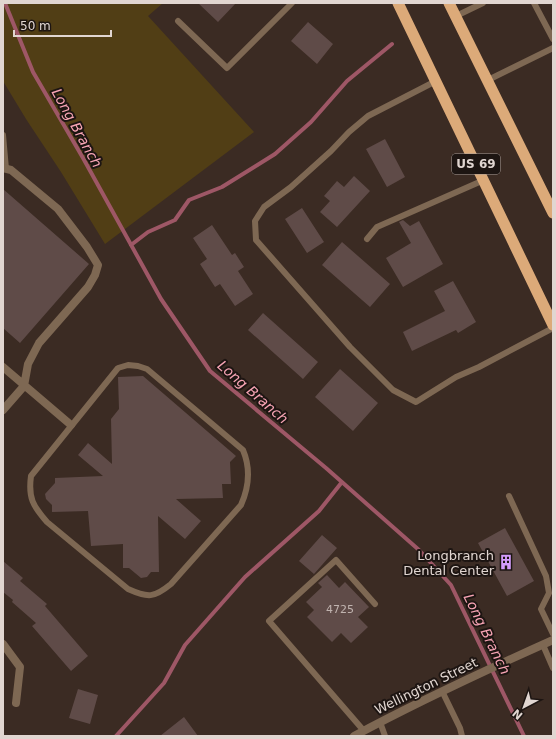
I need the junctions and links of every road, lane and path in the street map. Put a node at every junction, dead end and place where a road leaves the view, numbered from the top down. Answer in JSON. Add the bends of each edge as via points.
{"nodes":[{"id":1,"x":292,"y":3,"type":"edge"},
{"id":2,"x":398,"y":3,"type":"edge"},
{"id":3,"x":449,"y":3,"type":"edge"},
{"id":4,"x":483,"y":3,"type":"edge"},
{"id":5,"x":534,"y":3,"type":"edge"},
{"id":6,"x":456,"y":16,"type":"junction"},
{"id":7,"x":178,"y":21,"type":"dead end"},
{"id":8,"x":553,"y":39,"type":"edge"},
{"id":9,"x":553,"y":48,"type":"edge"},
{"id":10,"x":488,"y":80,"type":"junction"},
{"id":11,"x":436,"y":81,"type":"junction"},
{"id":12,"x":3,"y":135,"type":"edge"},
{"id":13,"x":5,"y":169,"type":"edge"},
{"id":14,"x":484,"y":180,"type":"junction"},
{"id":15,"x":553,"y":212,"type":"edge"},
{"id":16,"x":367,"y":239,"type":"dead end"},
{"id":17,"x":553,"y":325,"type":"edge"},
{"id":18,"x":553,"y":328,"type":"edge"},
{"id":19,"x":3,"y":367,"type":"edge"},
{"id":20,"x":24,"y":386,"type":"junction"},
{"id":21,"x":3,"y":410,"type":"edge"},
{"id":22,"x":71,"y":425,"type":"junction"},
{"id":23,"x":509,"y":496,"type":"dead end"},
{"id":24,"x":375,"y":604,"type":"dead end"},
{"id":25,"x":553,"y":634,"type":"edge"},
{"id":26,"x":553,"y":640,"type":"edge"},
{"id":27,"x":3,"y":644,"type":"edge"},
{"id":28,"x":542,"y":645,"type":"junction"},
{"id":29,"x":553,"y":668,"type":"edge"},
{"id":30,"x":442,"y":691,"type":"junction"},
{"id":31,"x":16,"y":704,"type":"dead end"},
{"id":32,"x":380,"y":722,"type":"junction"},
{"id":33,"x":364,"y":731,"type":"junction"},
{"id":34,"x":354,"y":736,"type":"edge"},
{"id":35,"x":385,"y":736,"type":"edge"},
{"id":36,"x":462,"y":736,"type":"edge"}],
"edges":[{"from":1,"to":7,"type":"lane","via":[[228,68]]},
{"from":2,"to":11,"type":"highway","number":"US 69"},
{"from":3,"to":6,"type":"highway"},
{"from":4,"to":6,"type":"lane"},
{"from":5,"to":8,"type":"lane"},
{"from":6,"to":10,"type":"highway"},
{"from":9,"to":10,"type":"lane"},
{"from":10,"to":15,"type":"highway"},
{"from":11,"to":14,"type":"highway","number":"US 69"},
{"from":11,"to":18,"type":"lane","via":[[368,116],[297,182],[264,207],[255,221],[256,240],[350,347],[393,390],[416,402],[456,377]]},
{"from":12,"to":13,"type":"lane"},
{"from":13,"to":20,"type":"street","via":[[11,170],[58,209],[98,266],[88,287],[38,343],[28,364]]},
{"from":14,"to":16,"type":"lane","via":[[377,227]]},
{"from":14,"to":17,"type":"highway","number":"US 69"},
{"from":19,"to":20,"type":"street"},
{"from":20,"to":21,"type":"street"},
{"from":20,"to":22,"type":"street"},
{"from":22,"to":22,"type":"lane","via":[[31,476],[31,498],[47,522],[128,589],[139,594],[160,594],[241,505],[248,482],[247,460],[243,450],[148,369],[138,366],[118,368]]},
{"from":23,"to":25,"type":"lane","via":[[546,576],[549,594],[541,609]]},
{"from":24,"to":33,"type":"lane","via":[[336,560],[269,622]]},
{"from":26,"to":28,"type":"street","name":"Wellington Street"},
{"from":27,"to":31,"type":"street","via":[[20,667]]},
{"from":28,"to":29,"type":"lane"},
{"from":28,"to":30,"type":"street","name":"Wellington Street"},
{"from":30,"to":32,"type":"street","name":"Wellington Street"},
{"from":30,"to":36,"type":"lane"},
{"from":32,"to":33,"type":"street","name":"Wellington Street"},
{"from":32,"to":35,"type":"lane"},
{"from":33,"to":34,"type":"street","name":"Wellington Street"}]}
